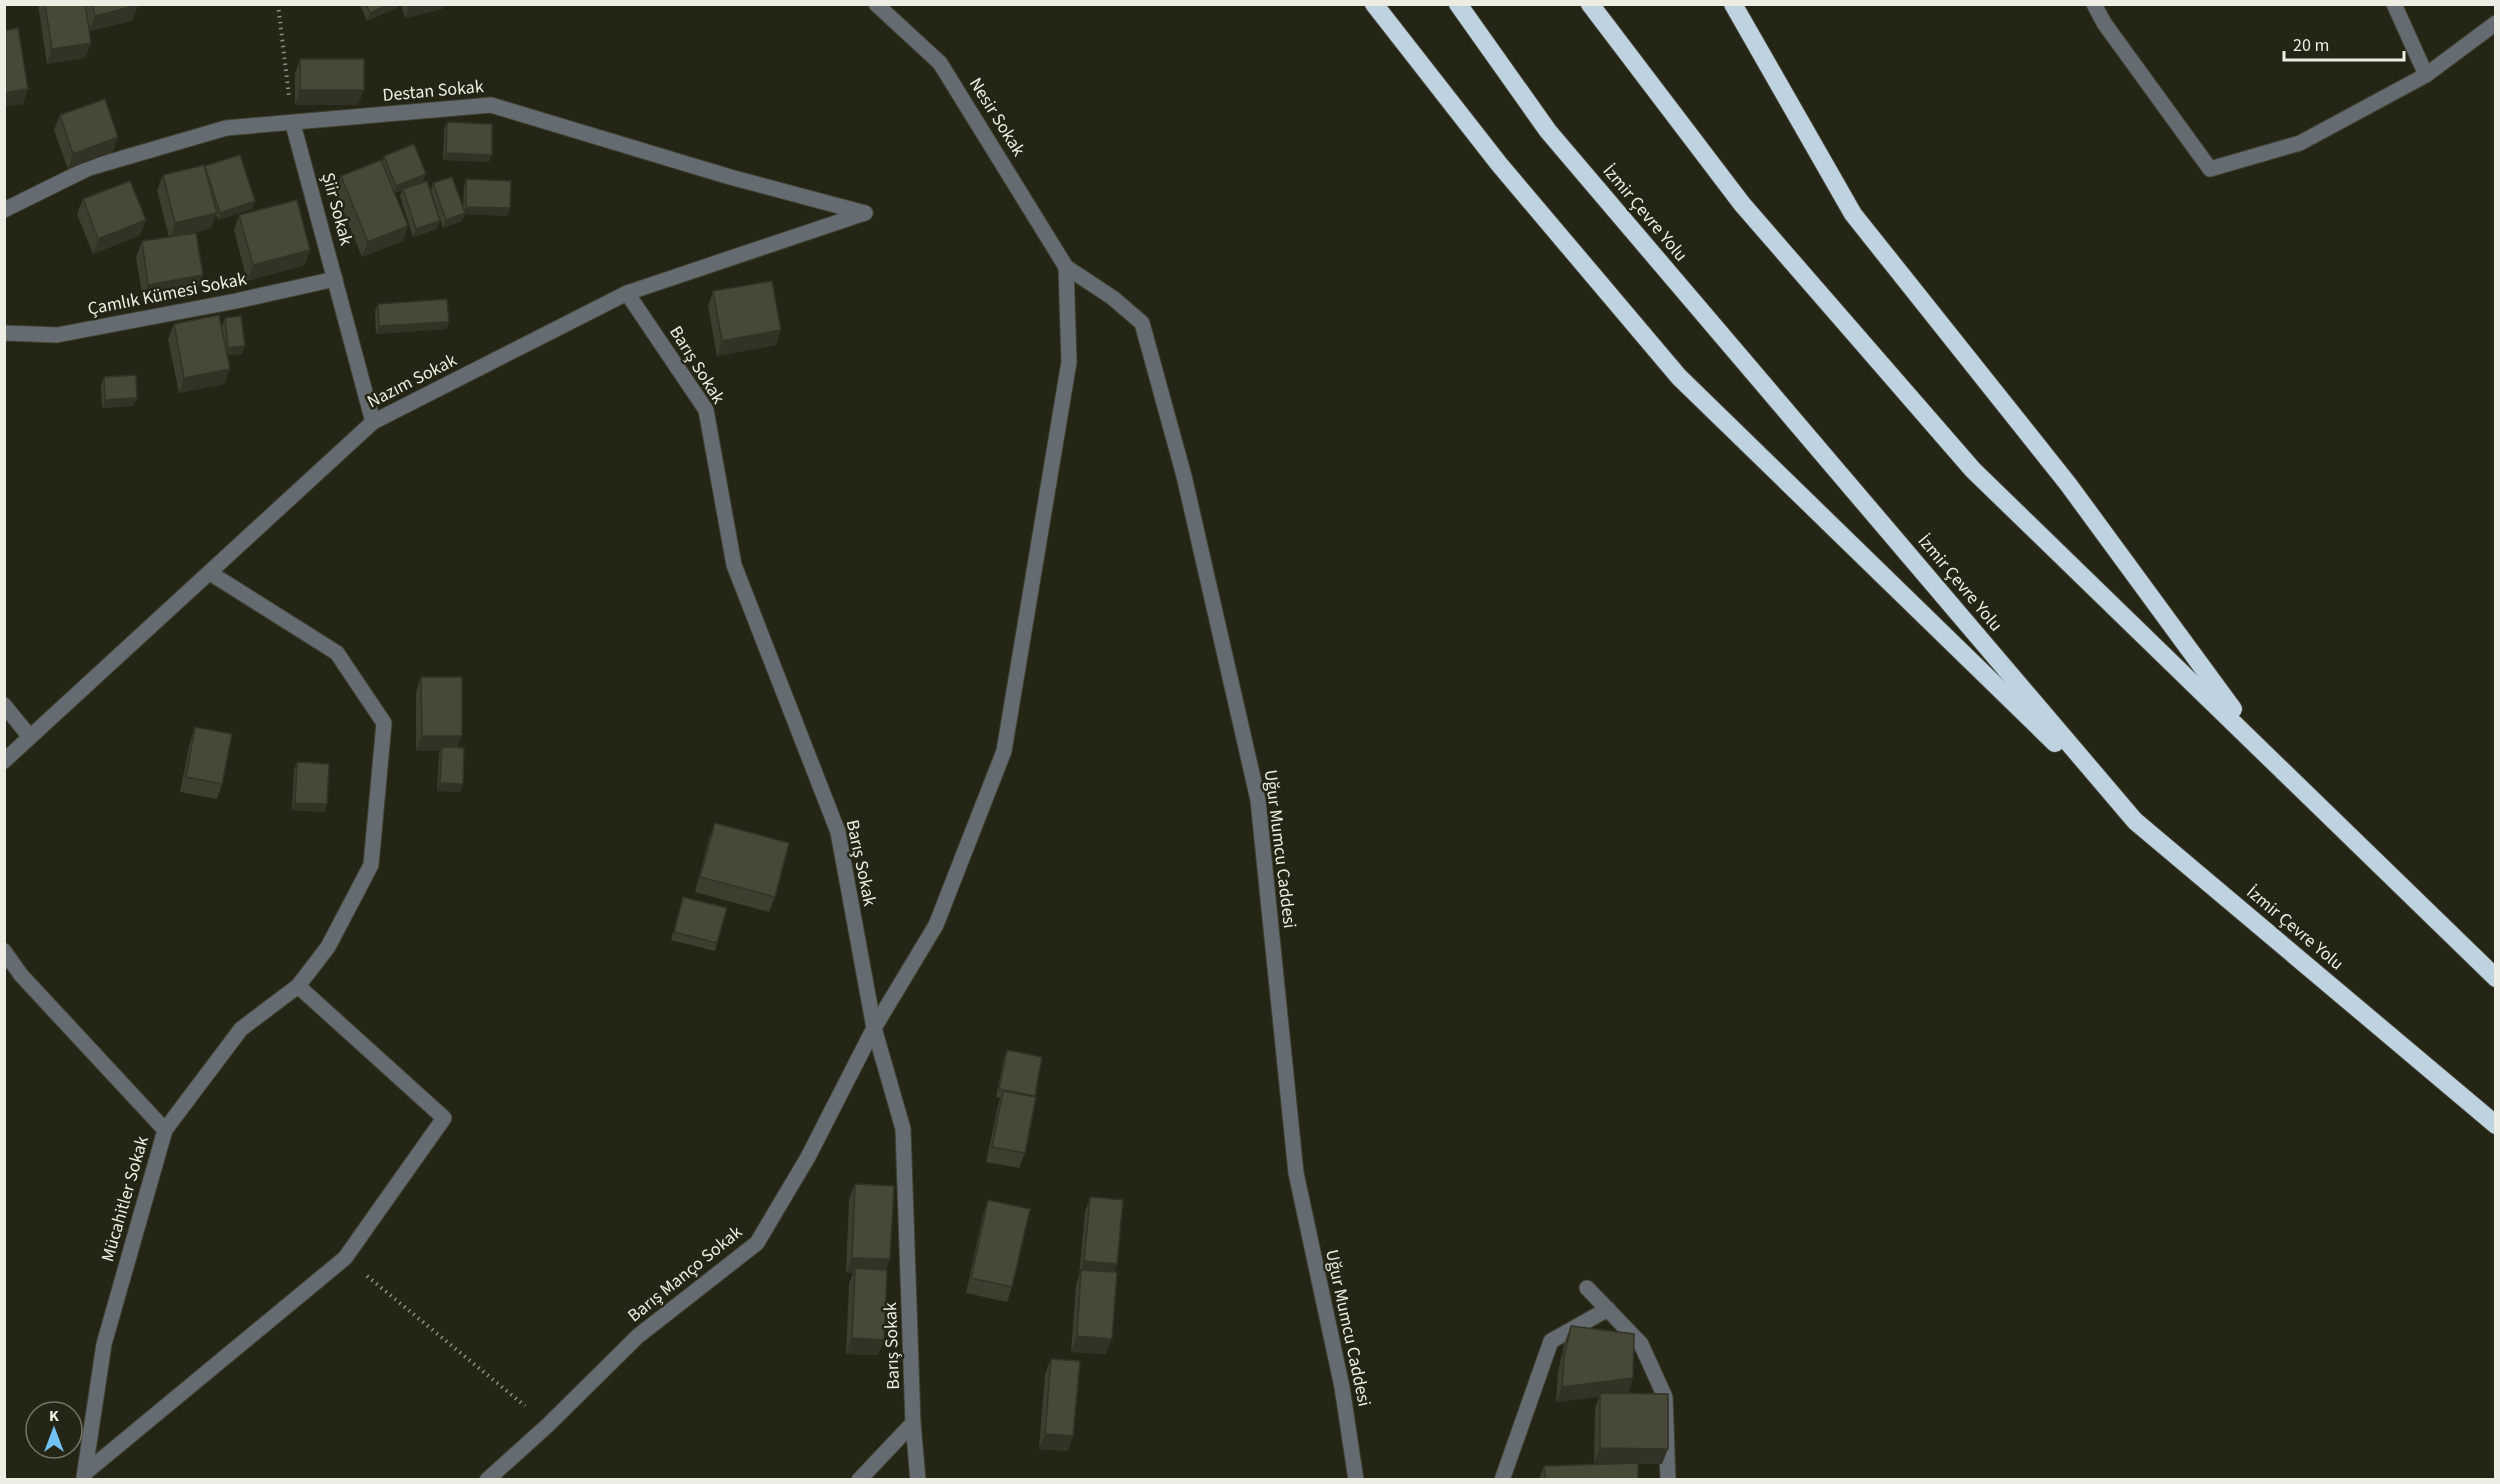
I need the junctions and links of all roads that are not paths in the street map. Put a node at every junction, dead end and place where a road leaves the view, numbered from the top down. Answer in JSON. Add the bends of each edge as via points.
{"nodes":[{"id":1,"x":876,"y":4,"type":"edge"},
{"id":2,"x":1374,"y":4,"type":"edge"},
{"id":3,"x":1458,"y":4,"type":"edge"},
{"id":4,"x":1590,"y":4,"type":"edge"},
{"id":5,"x":1733,"y":4,"type":"edge"},
{"id":6,"x":2094,"y":4,"type":"edge"},
{"id":7,"x":2394,"y":4,"type":"edge"},
{"id":8,"x":2496,"y":23,"type":"edge"},
{"id":9,"x":2426,"y":75,"type":"junction"},
{"id":10,"x":293,"y":124,"type":"junction"},
{"id":11,"x":4,"y":210,"type":"edge"},
{"id":12,"x":865,"y":213,"type":"joint"},
{"id":13,"x":1066,"y":267,"type":"junction"},
{"id":14,"x":335,"y":279,"type":"junction"},
{"id":15,"x":627,"y":293,"type":"junction"},
{"id":16,"x":4,"y":333,"type":"edge"},
{"id":17,"x":373,"y":422,"type":"junction"},
{"id":18,"x":210,"y":573,"type":"junction"},
{"id":19,"x":4,"y":705,"type":"edge"},
{"id":20,"x":30,"y":737,"type":"junction"},
{"id":21,"x":2262,"y":750,"type":"junction"},
{"id":22,"x":4,"y":761,"type":"edge"},
{"id":23,"x":2134,"y":821,"type":"junction"},
{"id":24,"x":4,"y":951,"type":"edge"},
{"id":25,"x":2496,"y":978,"type":"edge"},
{"id":26,"x":298,"y":986,"type":"junction"},
{"id":27,"x":874,"y":1028,"type":"junction"},
{"id":28,"x":2496,"y":1125,"type":"edge"},
{"id":29,"x":165,"y":1131,"type":"junction"},
{"id":30,"x":1587,"y":1288,"type":"dead end"},
{"id":31,"x":1608,"y":1309,"type":"junction"},
{"id":32,"x":913,"y":1423,"type":"junction"},
{"id":33,"x":84,"y":1476,"type":"edge"},
{"id":34,"x":487,"y":1479,"type":"edge"},
{"id":35,"x":859,"y":1479,"type":"edge"},
{"id":36,"x":918,"y":1479,"type":"edge"},
{"id":37,"x":1356,"y":1479,"type":"edge"},
{"id":38,"x":1502,"y":1479,"type":"edge"},
{"id":39,"x":1668,"y":1479,"type":"edge"}],
"edges":[{"from":1,"to":13,"type":"street","name":"Nesir Sokak","via":[[940,63]]},
{"from":2,"to":23,"type":"highway","via":[[1499,164],[1679,377]]},
{"from":3,"to":23,"type":"highway","name":"İzmir Çevre Yolu","via":[[1548,131]]},
{"from":4,"to":21,"type":"highway","via":[[1742,204],[1973,470]]},
{"from":5,"to":21,"type":"highway","via":[[1853,214],[2068,484]]},
{"from":6,"to":9,"type":"street","via":[[2210,169],[2300,143]]},
{"from":7,"to":9,"type":"street"},
{"from":8,"to":9,"type":"street"},
{"from":10,"to":11,"type":"street","name":"Destan Sokak","via":[[226,128],[89,168]]},
{"from":10,"to":12,"type":"street","name":"Destan Sokak","via":[[490,105]]},
{"from":10,"to":14,"type":"street","name":"Şiir Sokak"},
{"from":12,"to":15,"type":"street","name":"Nazım Sokak"},
{"from":13,"to":27,"type":"street","name":"Barış Manço Sokak","via":[[1069,362],[1004,751],[936,925]]},
{"from":13,"to":37,"type":"street","name":"Uğur Mumcu Caddesi","via":[[1142,323],[1184,476],[1258,800],[1296,1173],[1342,1387]]},
{"from":14,"to":16,"type":"street","name":"Çamlık Kümesi Sokak","via":[[57,335]]},
{"from":14,"to":17,"type":"street","name":"Şiir Sokak"},
{"from":15,"to":17,"type":"street","name":"Nazım Sokak"},
{"from":15,"to":27,"type":"street","name":"Barış Sokak","via":[[706,410],[734,565],[838,832]]},
{"from":17,"to":18,"type":"street","name":"Nazım Sokak"},
{"from":18,"to":20,"type":"street","name":"Nazım Sokak"},
{"from":18,"to":26,"type":"street","via":[[338,653],[384,723],[371,865],[328,947]]},
{"from":19,"to":20,"type":"street"},
{"from":20,"to":22,"type":"street","name":"Nazım Sokak"},
{"from":21,"to":25,"type":"highway"},
{"from":23,"to":28,"type":"highway","name":"İzmir Çevre Yolu"},
{"from":24,"to":29,"type":"street","name":"Mücahitler Sokak","via":[[21,975]]},
{"from":26,"to":29,"type":"street","via":[[241,1029]]},
{"from":26,"to":33,"type":"street","via":[[444,1118],[345,1258]]},
{"from":27,"to":32,"type":"street","name":"Barış Sokak","via":[[903,1129]]},
{"from":27,"to":34,"type":"street","name":"Barış Manço Sokak","via":[[808,1156],[757,1243],[638,1336]]},
{"from":29,"to":33,"type":"street","name":"Mücahitler Sokak","via":[[104,1344]]},
{"from":30,"to":31,"type":"street"},
{"from":31,"to":38,"type":"street","via":[[1551,1341]]},
{"from":31,"to":39,"type":"street","via":[[1641,1344],[1665,1397]]},
{"from":32,"to":35,"type":"street"},
{"from":32,"to":36,"type":"street","name":"Barış Sokak"}]}
